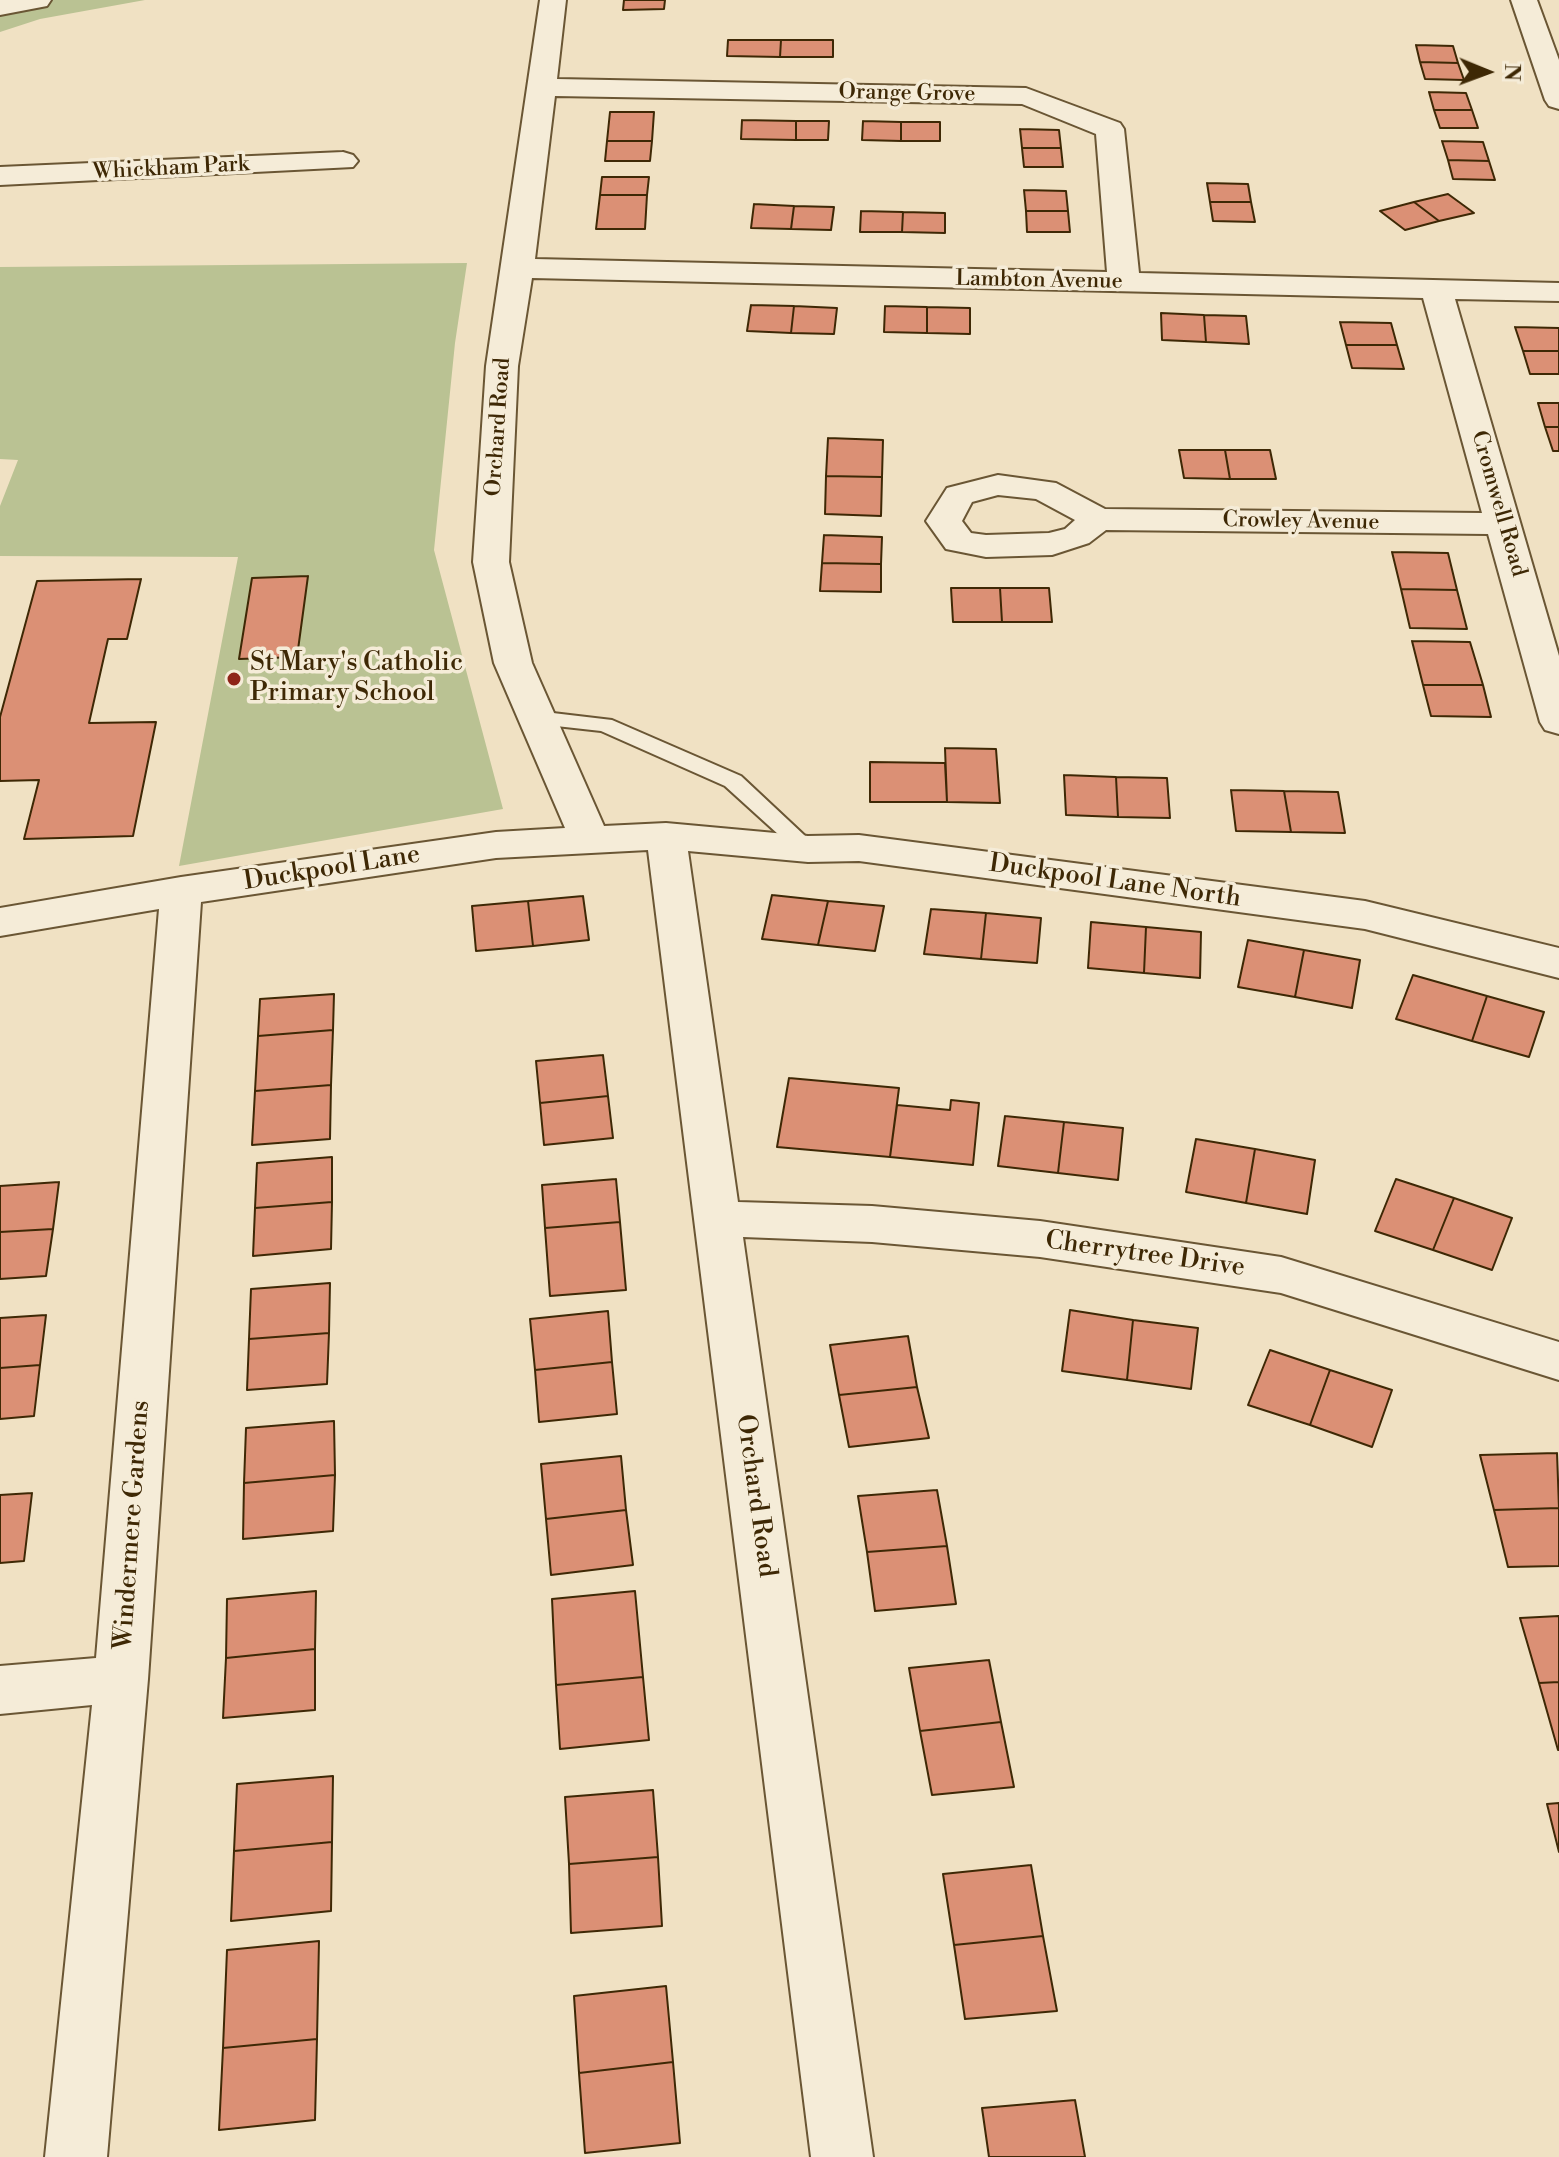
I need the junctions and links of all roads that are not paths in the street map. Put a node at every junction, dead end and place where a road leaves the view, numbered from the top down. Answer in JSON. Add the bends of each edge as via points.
{"nodes":[{"id":1,"x":38,"y":0,"type":"edge"},
{"id":2,"x":553,"y":0,"type":"edge"},
{"id":3,"x":1524,"y":0,"type":"edge"},
{"id":4,"x":0,"y":7,"type":"edge"},
{"id":5,"x":1552,"y":54,"type":"edge"},
{"id":6,"x":542,"y":87,"type":"junction"},
{"id":7,"x":1559,"y":100,"type":"edge"},
{"id":8,"x":343,"y":161,"type":"dead end"},
{"id":9,"x":0,"y":176,"type":"edge"},
{"id":10,"x":518,"y":268,"type":"junction"},
{"id":11,"x":1124,"y":283,"type":"junction"},
{"id":12,"x":1436,"y":287,"type":"junction"},
{"id":13,"x":1559,"y":292,"type":"edge"},
{"id":14,"x":1098,"y":519,"type":"dead end"},
{"id":15,"x":1504,"y":524,"type":"junction"},
{"id":16,"x":536,"y":718,"type":"junction"},
{"id":17,"x":1559,"y":722,"type":"edge"},
{"id":18,"x":666,"y":836,"type":"junction"},
{"id":19,"x":590,"y":839,"type":"junction"},
{"id":20,"x":808,"y":849,"type":"junction"},
{"id":21,"x":181,"y":891,"type":"junction"},
{"id":22,"x":0,"y":922,"type":"edge"},
{"id":23,"x":1559,"y":963,"type":"edge"},
{"id":24,"x":718,"y":1219,"type":"junction"},
{"id":25,"x":1559,"y":1361,"type":"edge"},
{"id":26,"x":121,"y":1679,"type":"junction"},
{"id":27,"x":0,"y":1690,"type":"edge"},
{"id":28,"x":76,"y":2157,"type":"edge"},
{"id":29,"x":842,"y":2157,"type":"edge"}],
"edges":[{"from":1,"to":4,"type":"street"},
{"from":2,"to":6,"type":"street","name":"Orchard Road"},
{"from":3,"to":5,"type":"street"},
{"from":5,"to":7,"type":"street"},
{"from":6,"to":10,"type":"street","name":"Orchard Road"},
{"from":6,"to":11,"type":"street","name":"Orange Grove","via":[[1026,96],[1110,129]]},
{"from":8,"to":9,"type":"street","name":"Whickham Park"},
{"from":10,"to":11,"type":"street","name":"Lambton Avenue"},
{"from":10,"to":16,"type":"street","name":"Orchard Road","via":[[502,366],[491,562],[513,663]]},
{"from":11,"to":12,"type":"street","name":"Lambton Avenue"},
{"from":12,"to":13,"type":"street","name":"Lambton Avenue"},
{"from":12,"to":15,"type":"street","name":"Cromwell Road"},
{"from":14,"to":15,"type":"street","name":"Crowley Avenue"},
{"from":15,"to":17,"type":"street","name":"Cromwell Road"},
{"from":16,"to":19,"type":"street","name":"Orchard Road"},
{"from":16,"to":20,"type":"lane","via":[[605,725],[733,781]]},
{"from":18,"to":19,"type":"street","name":"Duckpool Lane"},
{"from":18,"to":20,"type":"street","name":"Duckpool Lane North"},
{"from":18,"to":24,"type":"street","name":"Orchard Road"},
{"from":19,"to":21,"type":"street","name":"Duckpool Lane","via":[[496,845]]},
{"from":20,"to":23,"type":"street","name":"Duckpool Lane North","via":[[859,848],[1365,915]]},
{"from":21,"to":22,"type":"street","name":"Duckpool Lane"},
{"from":21,"to":26,"type":"street","name":"Windermere Gardens"},
{"from":24,"to":25,"type":"street","name":"Cherrytree Drive","via":[[872,1224],[1040,1239],[1281,1275]]},
{"from":24,"to":29,"type":"street","name":"Orchard Road"},
{"from":26,"to":27,"type":"street"},
{"from":26,"to":28,"type":"street","name":"Windermere Gardens"}]}
